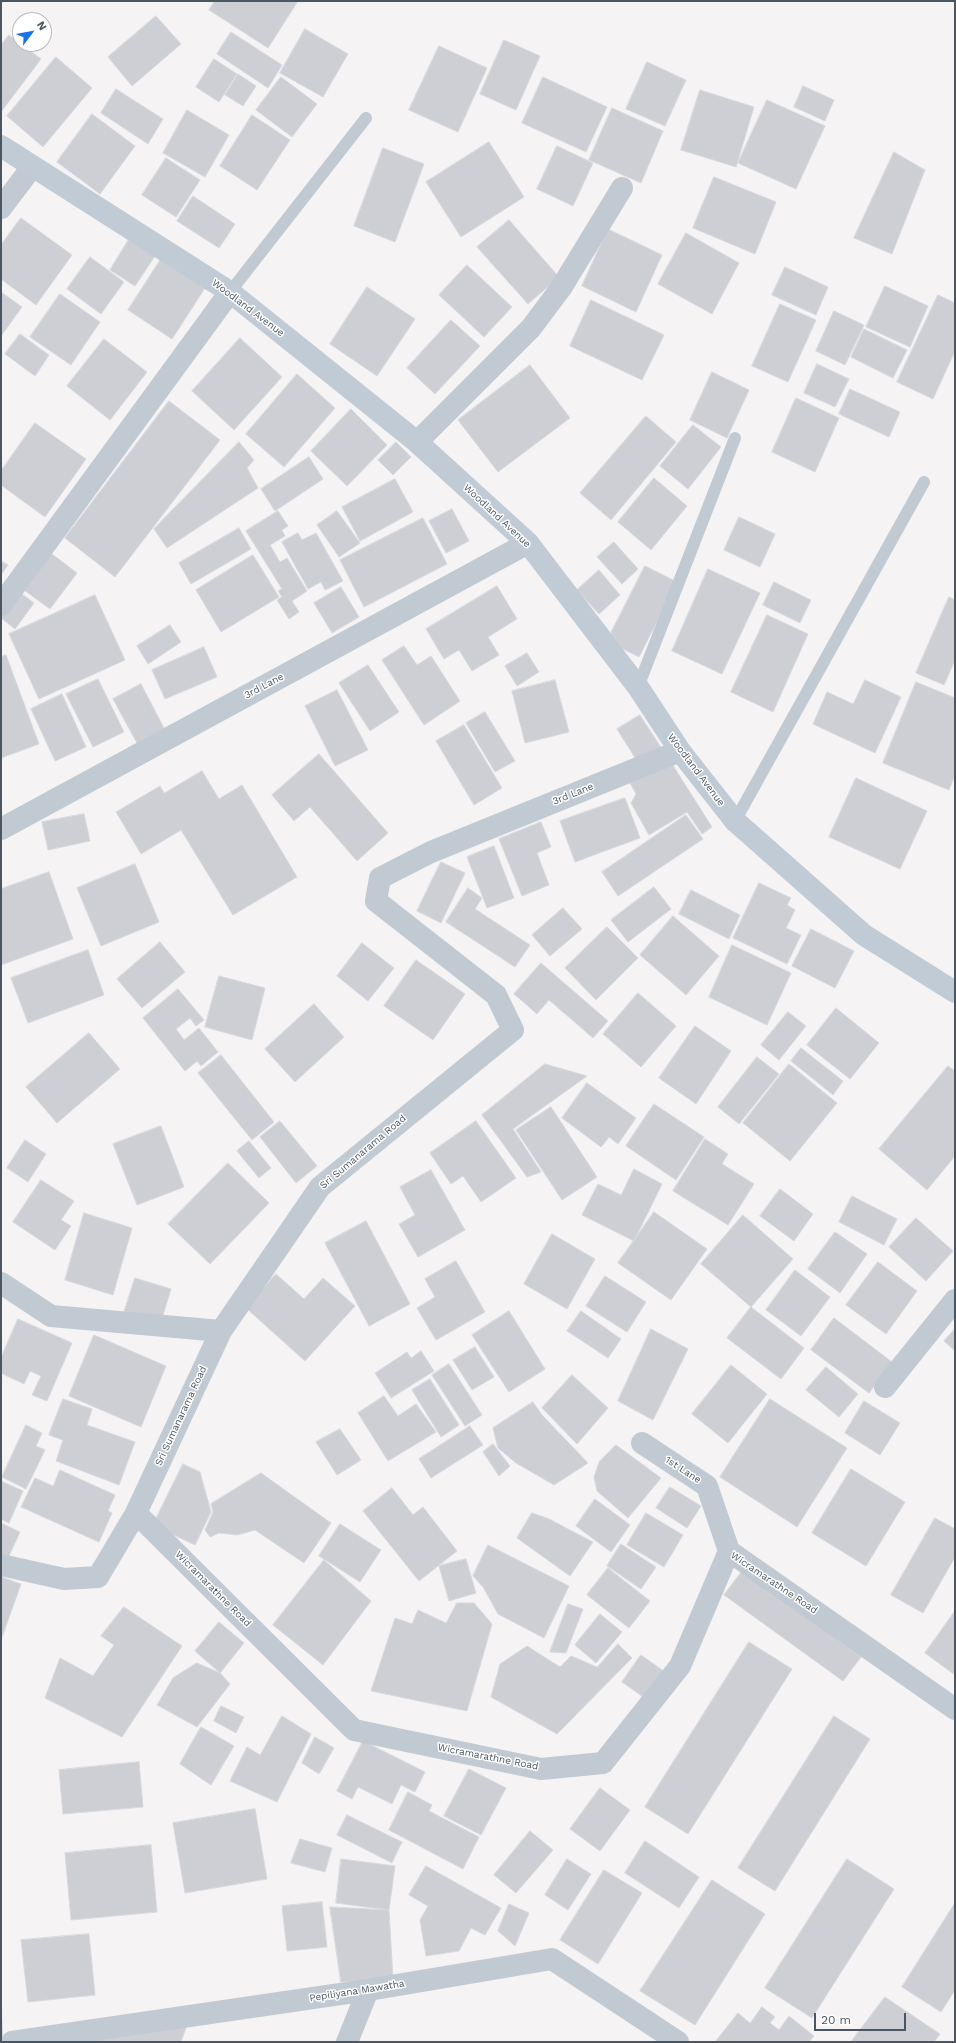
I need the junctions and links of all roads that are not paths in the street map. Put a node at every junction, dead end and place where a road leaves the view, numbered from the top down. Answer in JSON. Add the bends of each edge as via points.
{"nodes":[{"id":1,"x":366,"y":118,"type":"dead end"},
{"id":2,"x":1,"y":146,"type":"edge"},
{"id":3,"x":32,"y":167,"type":"junction"},
{"id":4,"x":622,"y":188,"type":"dead end"},
{"id":5,"x":1,"y":208,"type":"edge"},
{"id":6,"x":230,"y":292,"type":"junction"},
{"id":7,"x":735,"y":438,"type":"dead end"},
{"id":8,"x":417,"y":442,"type":"junction"},
{"id":9,"x":924,"y":482,"type":"dead end"},
{"id":10,"x":528,"y":543,"type":"junction"},
{"id":11,"x":1,"y":605,"type":"edge"},
{"id":12,"x":638,"y":687,"type":"junction"},
{"id":13,"x":680,"y":751,"type":"junction"},
{"id":14,"x":735,"y":821,"type":"junction"},
{"id":15,"x":1,"y":828,"type":"edge"},
{"id":16,"x":380,"y":878,"type":"joint"},
{"id":17,"x":955,"y":992,"type":"edge"},
{"id":18,"x":1,"y":1283,"type":"edge"},
{"id":19,"x":955,"y":1300,"type":"edge"},
{"id":20,"x":221,"y":1331,"type":"junction"},
{"id":21,"x":886,"y":1387,"type":"dead end"},
{"id":22,"x":642,"y":1443,"type":"dead end"},
{"id":23,"x":136,"y":1513,"type":"junction"},
{"id":24,"x":729,"y":1551,"type":"junction"},
{"id":25,"x":1,"y":1565,"type":"edge"},
{"id":26,"x":955,"y":1709,"type":"edge"},
{"id":27,"x":368,"y":1990,"type":"junction"},
{"id":28,"x":35,"y":2040,"type":"edge"},
{"id":29,"x":12,"y":2042,"type":"edge"},
{"id":30,"x":346,"y":2042,"type":"edge"},
{"id":31,"x":678,"y":2042,"type":"edge"}],
"edges":[{"from":1,"to":6,"type":"lane"},
{"from":2,"to":3,"type":"street","name":"Woodland Avenue"},
{"from":3,"to":5,"type":"street"},
{"from":3,"to":6,"type":"street","name":"Woodland Avenue"},
{"from":4,"to":8,"type":"street","via":[[561,288],[531,328]]},
{"from":6,"to":8,"type":"street","name":"Woodland Avenue"},
{"from":6,"to":11,"type":"street"},
{"from":7,"to":12,"type":"lane"},
{"from":8,"to":10,"type":"street","name":"Woodland Avenue"},
{"from":9,"to":14,"type":"lane"},
{"from":10,"to":12,"type":"street","name":"Woodland Avenue"},
{"from":10,"to":15,"type":"street","name":"3rd Lane"},
{"from":12,"to":13,"type":"street","name":"Woodland Avenue"},
{"from":13,"to":14,"type":"street","name":"Woodland Avenue"},
{"from":13,"to":16,"type":"street","name":"3rd Lane","via":[[431,852]]},
{"from":14,"to":17,"type":"street","name":"Woodland Avenue","via":[[864,935]]},
{"from":16,"to":20,"type":"street","name":"Sri Sumanarama Road","via":[[376,900],[496,994],[513,1030],[320,1187]]},
{"from":18,"to":20,"type":"street","via":[[51,1316]]},
{"from":19,"to":21,"type":"street"},
{"from":20,"to":23,"type":"street","name":"Sri Sumanarama Road"},
{"from":22,"to":24,"type":"street","name":"1st Lane","via":[[707,1486]]},
{"from":23,"to":24,"type":"street","name":"Wicramarathne Road","via":[[354,1730],[540,1769],[603,1763],[680,1666]]},
{"from":23,"to":25,"type":"street","via":[[98,1577],[64,1579]]},
{"from":24,"to":26,"type":"street","name":"Wicramarathne Road"},
{"from":27,"to":28,"type":"street","name":"Pepiliyana Mawatha"},
{"from":27,"to":30,"type":"street"},
{"from":27,"to":31,"type":"street","name":"Pepiliyana Mawatha","via":[[552,1959]]},
{"from":28,"to":29,"type":"street","name":"Pepiliyana Mawatha"}]}
